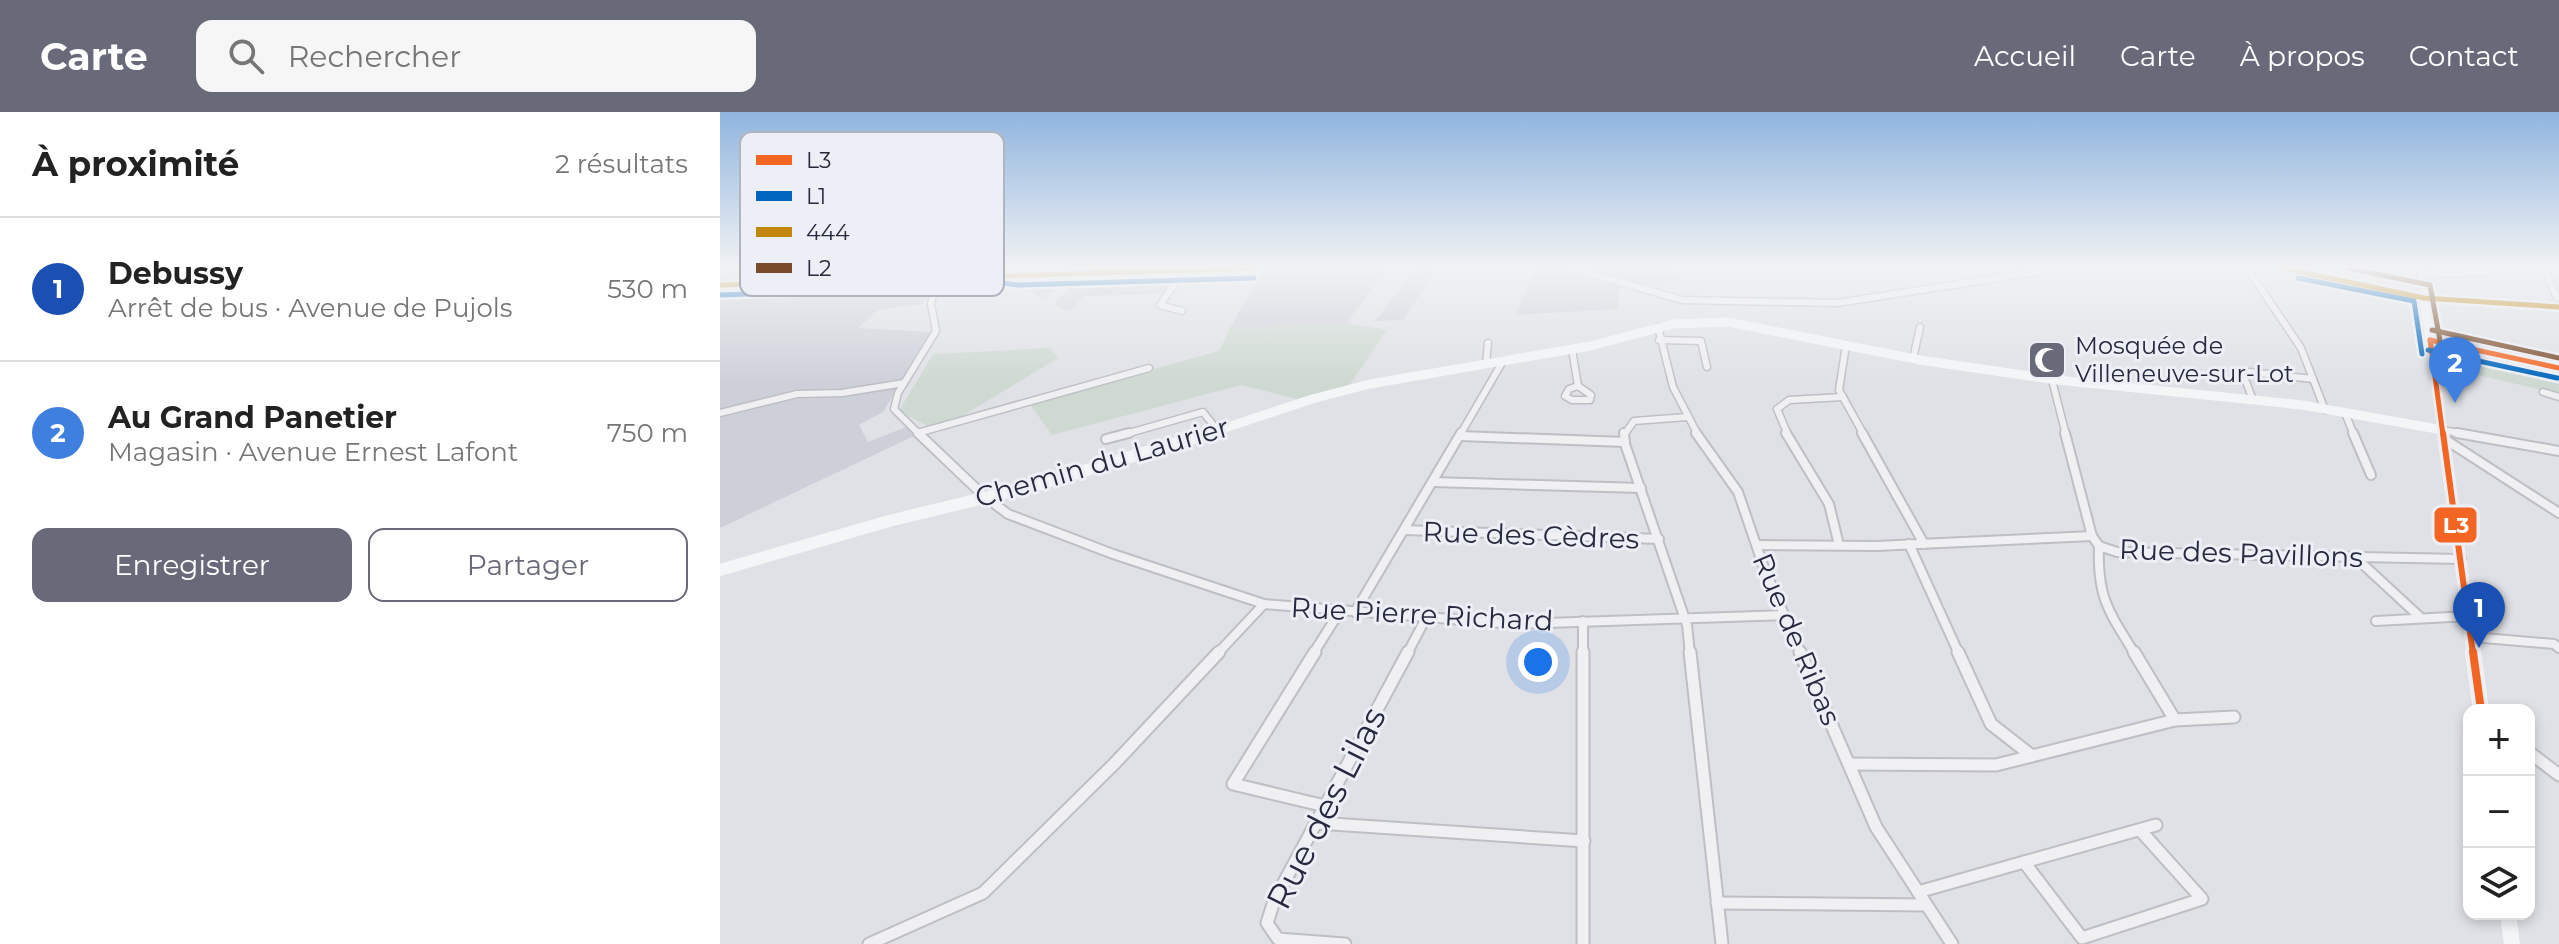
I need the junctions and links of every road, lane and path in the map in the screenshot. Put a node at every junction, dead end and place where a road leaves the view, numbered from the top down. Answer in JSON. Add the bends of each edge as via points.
{"nodes":[{"id":1,"x":932,"y":307,"type":"edge"},
{"id":2,"x":1167,"y":307,"type":"edge"},
{"id":3,"x":1727,"y":307,"type":"edge"},
{"id":4,"x":2274,"y":307,"type":"edge"},
{"id":5,"x":2425,"y":307,"type":"edge"},
{"id":6,"x":1182,"y":311,"type":"dead end"},
{"id":7,"x":1728,"y":322,"type":"junction"},
{"id":8,"x":1658,"y":327,"type":"junction"},
{"id":9,"x":1920,"y":327,"type":"dead end"},
{"id":10,"x":1659,"y":340,"type":"junction"},
{"id":11,"x":2430,"y":340,"type":"junction"},
{"id":12,"x":1488,"y":343,"type":"dead end"},
{"id":13,"x":1846,"y":345,"type":"junction"},
{"id":14,"x":1572,"y":349,"type":"junction"},
{"id":15,"x":2432,"y":353,"type":"joint"},
{"id":16,"x":1913,"y":359,"type":"junction"},
{"id":17,"x":1503,"y":361,"type":"junction"},
{"id":18,"x":1486,"y":364,"type":"junction"},
{"id":19,"x":2434,"y":365,"type":"joint"},
{"id":20,"x":1707,"y":367,"type":"dead end"},
{"id":21,"x":1149,"y":368,"type":"dead end"},
{"id":22,"x":2559,"y":368,"type":"edge"},
{"id":23,"x":2313,"y":379,"type":"junction"},
{"id":24,"x":2052,"y":380,"type":"junction"},
{"id":25,"x":904,"y":383,"type":"junction"},
{"id":26,"x":1578,"y":386,"type":"dead end"},
{"id":27,"x":2543,"y":392,"type":"dead end"},
{"id":28,"x":1843,"y":397,"type":"junction"},
{"id":29,"x":2559,"y":397,"type":"edge"},
{"id":30,"x":2253,"y":400,"type":"junction"},
{"id":31,"x":1213,"y":410,"type":"dead end"},
{"id":32,"x":2325,"y":410,"type":"junction"},
{"id":33,"x":1203,"y":412,"type":"junction"},
{"id":34,"x":720,"y":413,"type":"edge"},
{"id":35,"x":2345,"y":413,"type":"junction"},
{"id":36,"x":1687,"y":417,"type":"junction"},
{"id":37,"x":1218,"y":431,"type":"junction"},
{"id":38,"x":921,"y":432,"type":"junction"},
{"id":39,"x":2444,"y":435,"type":"junction"},
{"id":40,"x":1460,"y":436,"type":"junction"},
{"id":41,"x":1106,"y":439,"type":"dead end"},
{"id":42,"x":1625,"y":442,"type":"junction"},
{"id":43,"x":2559,"y":451,"type":"edge"},
{"id":44,"x":2371,"y":475,"type":"dead end"},
{"id":45,"x":1433,"y":482,"type":"junction"},
{"id":46,"x":1641,"y":488,"type":"junction"},
{"id":47,"x":984,"y":496,"type":"junction"},
{"id":48,"x":2559,"y":513,"type":"edge"},
{"id":49,"x":1404,"y":530,"type":"junction"},
{"id":50,"x":2092,"y":536,"type":"junction"},
{"id":51,"x":1659,"y":539,"type":"junction"},
{"id":52,"x":1909,"y":544,"type":"junction"},
{"id":53,"x":1924,"y":544,"type":"junction"},
{"id":54,"x":1757,"y":545,"type":"junction"},
{"id":55,"x":1839,"y":545,"type":"junction"},
{"id":56,"x":2099,"y":546,"type":"junction"},
{"id":57,"x":2355,"y":557,"type":"junction"},
{"id":58,"x":2461,"y":559,"type":"junction"},
{"id":59,"x":720,"y":570,"type":"edge"},
{"id":60,"x":1264,"y":604,"type":"junction"},
{"id":61,"x":1340,"y":611,"type":"junction"},
{"id":62,"x":1355,"y":612,"type":"junction"},
{"id":63,"x":1785,"y":615,"type":"junction"},
{"id":64,"x":2469,"y":616,"type":"junction"},
{"id":65,"x":1426,"y":618,"type":"junction"},
{"id":66,"x":1682,"y":618,"type":"junction"},
{"id":67,"x":2421,"y":618,"type":"junction"},
{"id":68,"x":1583,"y":621,"type":"junction"},
{"id":69,"x":2376,"y":621,"type":"dead end"},
{"id":70,"x":2472,"y":637,"type":"junction"},
{"id":71,"x":2559,"y":648,"type":"edge"},
{"id":72,"x":2480,"y":704,"type":"edge"},
{"id":73,"x":2234,"y":717,"type":"dead end"},
{"id":74,"x":2175,"y":720,"type":"junction"},
{"id":75,"x":2032,"y":756,"type":"junction"},
{"id":76,"x":2535,"y":757,"type":"edge"},
{"id":77,"x":1849,"y":764,"type":"junction"},
{"id":78,"x":2559,"y":775,"type":"edge"},
{"id":79,"x":1325,"y":806,"type":"junction"},
{"id":80,"x":1317,"y":823,"type":"junction"},
{"id":81,"x":2156,"y":825,"type":"dead end"},
{"id":82,"x":2140,"y":830,"type":"junction"},
{"id":83,"x":1584,"y":841,"type":"junction"},
{"id":84,"x":2024,"y":862,"type":"junction"},
{"id":85,"x":1918,"y":892,"type":"junction"},
{"id":86,"x":1717,"y":903,"type":"junction"},
{"id":87,"x":1926,"y":905,"type":"junction"},
{"id":88,"x":2509,"y":920,"type":"edge"},
{"id":89,"x":869,"y":944,"type":"edge"},
{"id":90,"x":1345,"y":944,"type":"edge"},
{"id":91,"x":1583,"y":944,"type":"edge"},
{"id":92,"x":1722,"y":944,"type":"edge"},
{"id":93,"x":1952,"y":944,"type":"edge"},
{"id":94,"x":2512,"y":944,"type":"edge"}],
"edges":[{"from":1,"to":25,"type":"street","via":[[936,331]]},
{"from":2,"to":6,"type":"street"},
{"from":3,"to":7,"type":"street"},
{"from":4,"to":23,"type":"street"},
{"from":5,"to":11,"type":"main road"},
{"from":7,"to":8,"type":"main road","name":"Chemin du Laurier"},
{"from":7,"to":13,"type":"main road","name":"Chemin du Laurier"},
{"from":8,"to":10,"type":"street","name":"Rue de Ribas"},
{"from":8,"to":14,"type":"main road","name":"Chemin du Laurier"},
{"from":9,"to":16,"type":"street"},
{"from":10,"to":20,"type":"street","via":[[1701,341]]},
{"from":10,"to":36,"type":"street","name":"Rue de Ribas"},
{"from":11,"to":15,"type":"main road"},
{"from":11,"to":22,"type":"street"},
{"from":12,"to":18,"type":"street"},
{"from":13,"to":16,"type":"main road","name":"Chemin du Laurier"},
{"from":13,"to":28,"type":"street","via":[[1839,390]]},
{"from":14,"to":17,"type":"main road","name":"Chemin du Laurier"},
{"from":14,"to":26,"type":"street"},
{"from":15,"to":19,"type":"street"},
{"from":16,"to":24,"type":"main road","name":"Chemin du Laurier"},
{"from":17,"to":18,"type":"main road","name":"Chemin du Laurier"},
{"from":17,"to":40,"type":"street"},
{"from":18,"to":37,"type":"main road","name":"Chemin du Laurier","via":[[1370,384]]},
{"from":19,"to":39,"type":"main road"},
{"from":21,"to":38,"type":"street"},
{"from":23,"to":30,"type":"street","via":[[2243,374]]},
{"from":23,"to":32,"type":"street"},
{"from":24,"to":30,"type":"main road","name":"Chemin du Laurier"},
{"from":24,"to":50,"type":"street","name":"Rue des Pavillons"},
{"from":25,"to":34,"type":"street","via":[[797,394]]},
{"from":25,"to":38,"type":"street","name":"Rue Pierre Richard","via":[[894,409]]},
{"from":27,"to":29,"type":"street"},
{"from":28,"to":53,"type":"street"},
{"from":28,"to":55,"type":"street","via":[[1789,400],[1777,409],[1829,504]]},
{"from":30,"to":32,"type":"main road","name":"Chemin du Laurier"},
{"from":31,"to":33,"type":"street"},
{"from":32,"to":35,"type":"main road","name":"Chemin du Laurier"},
{"from":33,"to":37,"type":"street"},
{"from":33,"to":41,"type":"street"},
{"from":35,"to":39,"type":"main road","name":"Chemin du Laurier"},
{"from":35,"to":44,"type":"street"},
{"from":36,"to":42,"type":"street","via":[[1634,421],[1624,432]]},
{"from":36,"to":54,"type":"street","name":"Rue de Ribas","via":[[1738,492]]},
{"from":37,"to":47,"type":"main road","name":"Chemin du Laurier"},
{"from":38,"to":47,"type":"street","name":"Rue Pierre Richard"},
{"from":39,"to":43,"type":"street"},
{"from":39,"to":48,"type":"street"},
{"from":39,"to":58,"type":"main road"},
{"from":40,"to":42,"type":"street"},
{"from":40,"to":45,"type":"street"},
{"from":42,"to":46,"type":"street"},
{"from":45,"to":46,"type":"street"},
{"from":45,"to":49,"type":"street"},
{"from":46,"to":51,"type":"street"},
{"from":47,"to":59,"type":"main road","name":"Chemin du Laurier"},
{"from":47,"to":60,"type":"street","name":"Rue Pierre Richard","via":[[1008,514]]},
{"from":49,"to":51,"type":"street","name":"Rue des Cèdres"},
{"from":49,"to":62,"type":"street"},
{"from":50,"to":53,"type":"street"},
{"from":50,"to":56,"type":"street","name":"Rue des Pavillons"},
{"from":51,"to":66,"type":"street"},
{"from":52,"to":53,"type":"street"},
{"from":52,"to":55,"type":"street"},
{"from":52,"to":75,"type":"street","via":[[1991,724]]},
{"from":54,"to":55,"type":"street"},
{"from":54,"to":63,"type":"street","name":"Rue de Ribas"},
{"from":56,"to":57,"type":"street","name":"Rue des Pavillons","via":[[2117,552]]},
{"from":56,"to":74,"type":"street","via":[[2103,601]]},
{"from":57,"to":58,"type":"street","name":"Rue des Pavillons"},
{"from":57,"to":67,"type":"street"},
{"from":58,"to":64,"type":"main road"},
{"from":60,"to":61,"type":"street","name":"Rue Pierre Richard"},
{"from":60,"to":89,"type":"street","via":[[1115,763],[983,893]]},
{"from":61,"to":62,"type":"street","name":"Rue Pierre Richard"},
{"from":61,"to":79,"type":"street","via":[[1233,784]]},
{"from":62,"to":65,"type":"street","name":"Rue Pierre Richard"},
{"from":63,"to":66,"type":"street","name":"Rue Pierre Richard"},
{"from":63,"to":77,"type":"street","name":"Rue de Ribas"},
{"from":64,"to":67,"type":"street"},
{"from":64,"to":70,"type":"main road"},
{"from":65,"to":68,"type":"street","name":"Rue Pierre Richard","via":[[1514,624]]},
{"from":65,"to":79,"type":"street","name":"Rue des Lilas"},
{"from":66,"to":68,"type":"street","name":"Rue Pierre Richard"},
{"from":66,"to":86,"type":"street","via":[[1687,625]]},
{"from":67,"to":69,"type":"street"},
{"from":68,"to":83,"type":"street"},
{"from":70,"to":71,"type":"street"},
{"from":70,"to":72,"type":"main road"},
{"from":73,"to":74,"type":"street"},
{"from":74,"to":75,"type":"street"},
{"from":75,"to":77,"type":"street","via":[[1996,765]]},
{"from":76,"to":78,"type":"street"},
{"from":77,"to":85,"type":"street","name":"Rue de Ribas","via":[[1876,827]]},
{"from":79,"to":80,"type":"street","name":"Rue des Lilas"},
{"from":80,"to":83,"type":"street"},
{"from":80,"to":90,"type":"street","name":"Rue des Lilas","via":[[1267,923],[1278,939]]},
{"from":81,"to":82,"type":"street"},
{"from":82,"to":84,"type":"street"},
{"from":82,"to":84,"type":"street","via":[[2202,899],[2082,938]]},
{"from":83,"to":91,"type":"street"},
{"from":84,"to":85,"type":"street"},
{"from":85,"to":87,"type":"street","name":"Rue de Ribas"},
{"from":86,"to":87,"type":"street"},
{"from":86,"to":92,"type":"street"},
{"from":87,"to":93,"type":"street","name":"Rue de Ribas"},
{"from":88,"to":94,"type":"main road"}]}
